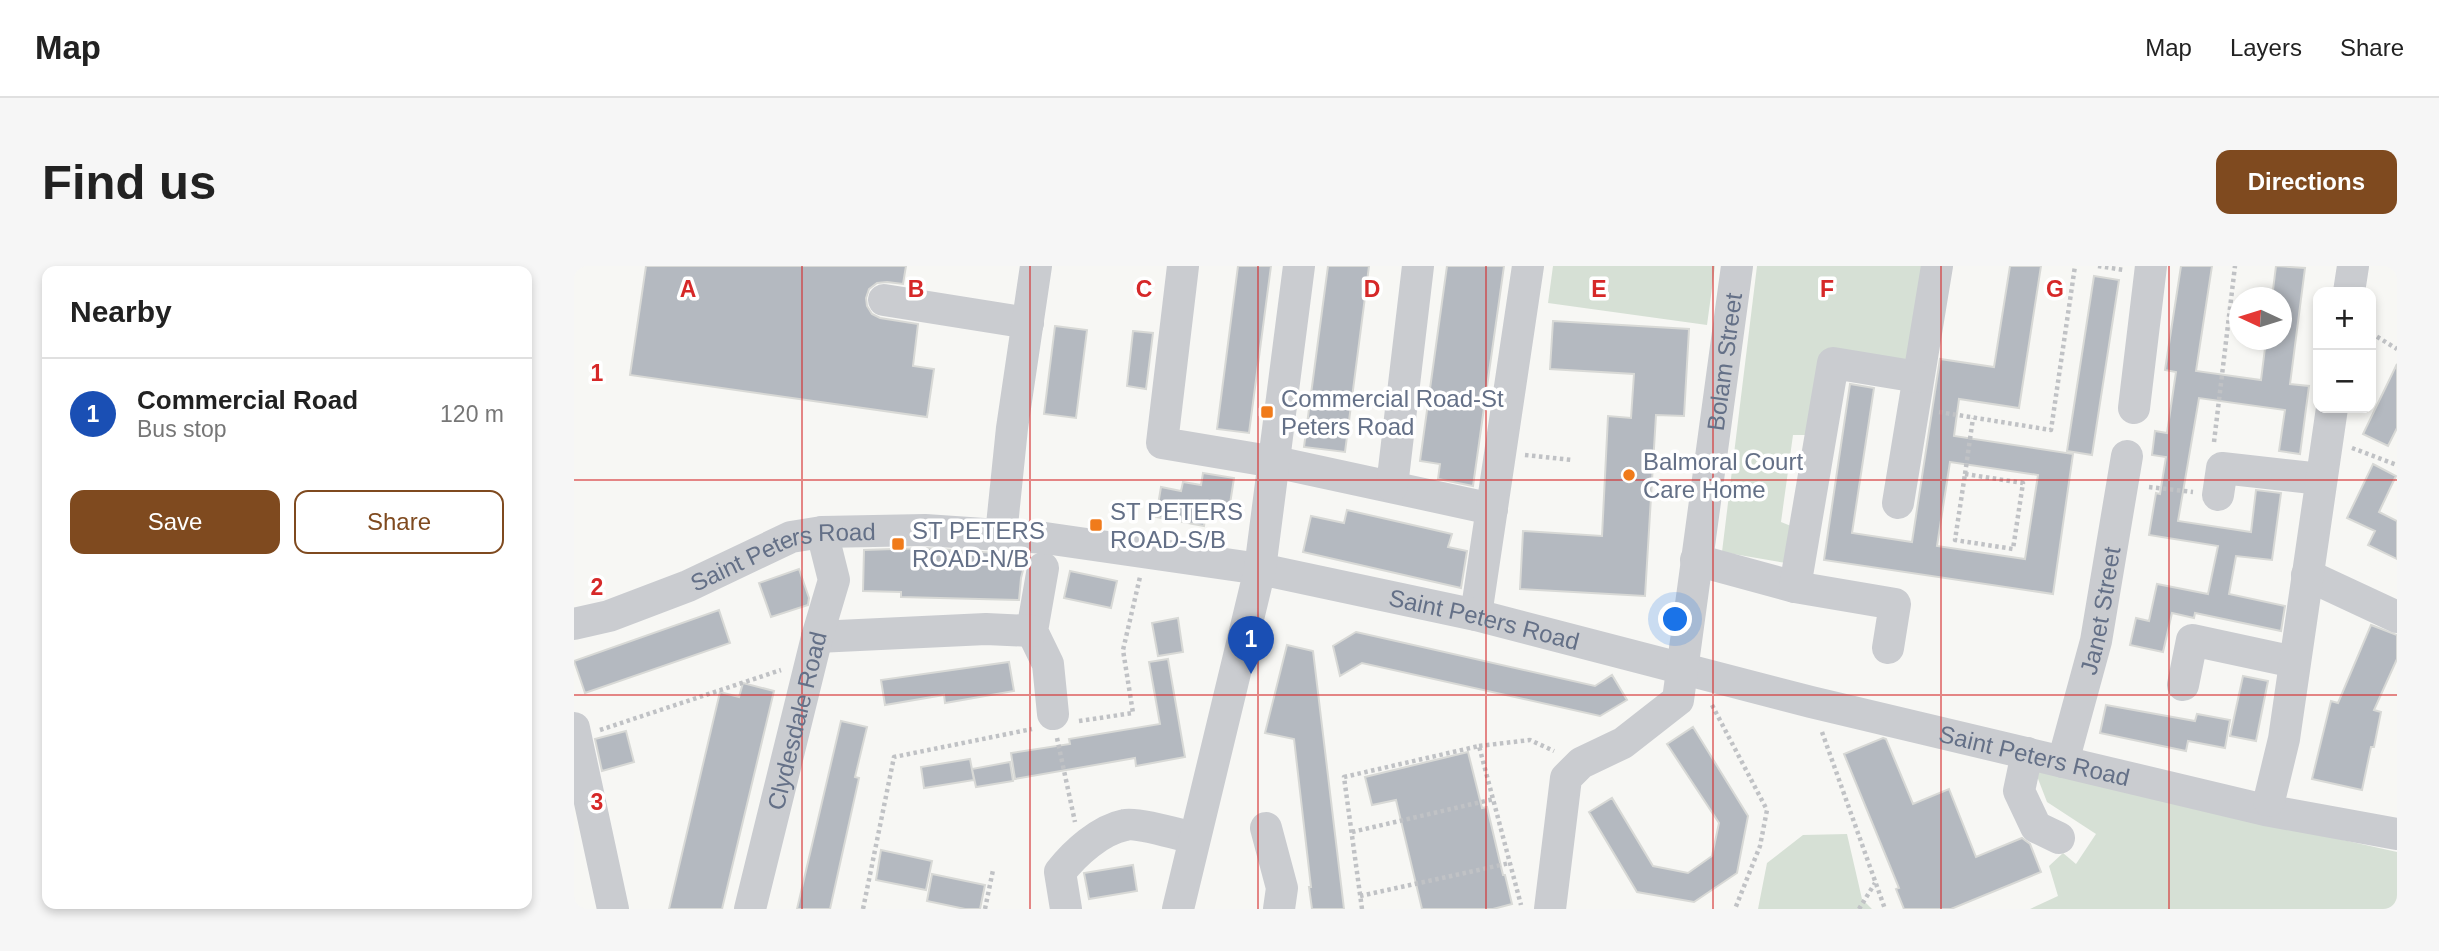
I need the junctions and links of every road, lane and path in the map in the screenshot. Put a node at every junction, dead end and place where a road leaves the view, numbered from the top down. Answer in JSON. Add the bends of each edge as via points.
{"nodes":[{"id":1,"x":1036,"y":266,"type":"edge"},
{"id":2,"x":1183,"y":266,"type":"edge"},
{"id":3,"x":1299,"y":266,"type":"edge"},
{"id":4,"x":1418,"y":266,"type":"edge"},
{"id":5,"x":1528,"y":266,"type":"edge"},
{"id":6,"x":1737,"y":266,"type":"edge"},
{"id":7,"x":1937,"y":266,"type":"edge"},
{"id":8,"x":2075,"y":266,"type":"edge"},
{"id":9,"x":2151,"y":266,"type":"edge"},
{"id":10,"x":2235,"y":266,"type":"edge"},
{"id":11,"x":2353,"y":266,"type":"edge"},
{"id":12,"x":2350,"y":287,"type":"edge"},
{"id":13,"x":884,"y":300,"type":"dead end"},
{"id":14,"x":1028,"y":323,"type":"junction"},
{"id":15,"x":2376,"y":336,"type":"edge"},
{"id":16,"x":2397,"y":349,"type":"edge"},
{"id":17,"x":1919,"y":377,"type":"junction"},
{"id":18,"x":1914,"y":408,"type":"junction"},
{"id":19,"x":2134,"y":408,"type":"dead end"},
{"id":20,"x":2331,"y":413,"type":"edge"},
{"id":21,"x":1973,"y":418,"type":"junction"},
{"id":22,"x":2327,"y":439,"type":"junction"},
{"id":23,"x":1523,"y":455,"type":"dead end"},
{"id":24,"x":1572,"y":460,"type":"dead end"},
{"id":25,"x":1275,"y":463,"type":"junction"},
{"id":26,"x":2397,"y":465,"type":"edge"},
{"id":27,"x":2125,"y":470,"type":"joint"},
{"id":28,"x":1965,"y":474,"type":"junction"},
{"id":29,"x":2321,"y":479,"type":"junction"},
{"id":30,"x":2220,"y":481,"type":"junction"},
{"id":31,"x":1392,"y":486,"type":"junction"},
{"id":32,"x":1898,"y":503,"type":"dead end"},
{"id":33,"x":1492,"y":509,"type":"junction"},
{"id":34,"x":822,"y":532,"type":"junction"},
{"id":35,"x":1001,"y":535,"type":"junction"},
{"id":36,"x":1696,"y":560,"type":"junction"},
{"id":37,"x":1043,"y":568,"type":"dead end"},
{"id":38,"x":1260,"y":569,"type":"junction"},
{"id":39,"x":2307,"y":576,"type":"junction"},
{"id":40,"x":1796,"y":587,"type":"junction"},
{"id":41,"x":1476,"y":615,"type":"junction"},
{"id":42,"x":2397,"y":617,"type":"edge"},
{"id":43,"x":574,"y":624,"type":"edge"},
{"id":44,"x":1032,"y":631,"type":"junction"},
{"id":45,"x":1888,"y":648,"type":"dead end"},
{"id":46,"x":814,"y":652,"type":"junction"},
{"id":47,"x":2294,"y":662,"type":"junction"},
{"id":48,"x":1683,"y":667,"type":"junction"},
{"id":49,"x":2183,"y":685,"type":"dead end"},
{"id":50,"x":1678,"y":700,"type":"junction"},
{"id":51,"x":1811,"y":702,"type":"junction"},
{"id":52,"x":1052,"y":714,"type":"joint"},
{"id":53,"x":575,"y":733,"type":"edge"},
{"id":54,"x":1479,"y":746,"type":"junction"},
{"id":55,"x":2027,"y":753,"type":"junction"},
{"id":56,"x":894,"y":757,"type":"dead end"},
{"id":57,"x":2063,"y":762,"type":"junction"},
{"id":58,"x":1581,"y":763,"type":"junction"},
{"id":59,"x":1494,"y":799,"type":"junction"},
{"id":60,"x":2269,"y":801,"type":"dead end"},
{"id":61,"x":1266,"y":828,"type":"dead end"},
{"id":62,"x":1352,"y":832,"type":"junction"},
{"id":63,"x":2397,"y":834,"type":"edge"},
{"id":64,"x":1194,"y":838,"type":"junction"},
{"id":65,"x":2059,"y":838,"type":"dead end"},
{"id":66,"x":1081,"y":850,"type":"junction"},
{"id":67,"x":1510,"y":863,"type":"junction"},
{"id":68,"x":993,"y":870,"type":"dead end"},
{"id":69,"x":1875,"y":882,"type":"junction"},
{"id":70,"x":1360,"y":896,"type":"junction"},
{"id":71,"x":613,"y":909,"type":"edge"},
{"id":72,"x":750,"y":909,"type":"edge"},
{"id":73,"x":863,"y":909,"type":"edge"},
{"id":74,"x":985,"y":909,"type":"edge"},
{"id":75,"x":1066,"y":909,"type":"edge"},
{"id":76,"x":1178,"y":909,"type":"edge"},
{"id":77,"x":1279,"y":909,"type":"edge"},
{"id":78,"x":1362,"y":909,"type":"edge"},
{"id":79,"x":1522,"y":909,"type":"edge"},
{"id":80,"x":1550,"y":909,"type":"edge"},
{"id":81,"x":1735,"y":909,"type":"edge"},
{"id":82,"x":1859,"y":909,"type":"edge"},
{"id":83,"x":1885,"y":909,"type":"edge"}],
"edges":[{"from":1,"to":14,"type":"street"},
{"from":2,"to":25,"type":"street","via":[[1162,443]]},
{"from":3,"to":25,"type":"street"},
{"from":4,"to":31,"type":"street"},
{"from":5,"to":33,"type":"street"},
{"from":6,"to":36,"type":"street","name":"Bolam Street"},
{"from":7,"to":17,"type":"street"},
{"from":8,"to":21,"type":"path","via":[[2051,429]]},
{"from":9,"to":19,"type":"street"},
{"from":10,"to":30,"type":"path","via":[[2212,457]]},
{"from":11,"to":12,"type":"street"},
{"from":13,"to":14,"type":"street"},
{"from":14,"to":35,"type":"street"},
{"from":15,"to":16,"type":"path"},
{"from":17,"to":18,"type":"street"},
{"from":17,"to":40,"type":"street","via":[[1833,363]]},
{"from":18,"to":21,"type":"path"},
{"from":18,"to":32,"type":"street"},
{"from":20,"to":22,"type":"street"},
{"from":21,"to":28,"type":"path"},
{"from":22,"to":26,"type":"path"},
{"from":22,"to":29,"type":"street"},
{"from":23,"to":24,"type":"path"},
{"from":25,"to":31,"type":"street"},
{"from":25,"to":38,"type":"street"},
{"from":27,"to":30,"type":"path"},
{"from":27,"to":57,"type":"street","name":"Janet Street","via":[[2096,641]]},
{"from":28,"to":28,"type":"path","via":[[2023,483],[2013,549],[1955,540]]},
{"from":29,"to":30,"type":"street"},
{"from":29,"to":39,"type":"street"},
{"from":31,"to":33,"type":"street"},
{"from":33,"to":41,"type":"street"},
{"from":34,"to":35,"type":"street","name":"Saint Peters Road","via":[[925,530]]},
{"from":34,"to":43,"type":"street","name":"Saint Peters Road","via":[[791,537],[688,586]]},
{"from":34,"to":46,"type":"street","name":"Clydesdale Road","via":[[834,580]]},
{"from":35,"to":38,"type":"street","name":"Saint Peters Road"},
{"from":36,"to":40,"type":"street"},
{"from":36,"to":48,"type":"street","name":"Bolam Street"},
{"from":37,"to":44,"type":"street"},
{"from":38,"to":41,"type":"street","name":"Saint Peters Road"},
{"from":38,"to":64,"type":"street"},
{"from":39,"to":42,"type":"street"},
{"from":39,"to":47,"type":"street"},
{"from":40,"to":45,"type":"street","via":[[1895,604]]},
{"from":41,"to":48,"type":"street","name":"Saint Peters Road"},
{"from":44,"to":46,"type":"street","via":[[986,629]]},
{"from":44,"to":52,"type":"street","via":[[1048,664]]},
{"from":46,"to":53,"type":"path","via":[[793,666]]},
{"from":46,"to":72,"type":"street","name":"Clydesdale Road"},
{"from":47,"to":49,"type":"street","via":[[2192,640]]},
{"from":47,"to":60,"type":"street","via":[[2284,739]]},
{"from":48,"to":50,"type":"street","name":"Bolam Street"},
{"from":48,"to":51,"type":"street","name":"Saint Peters Road"},
{"from":50,"to":58,"type":"street","via":[[1623,743]]},
{"from":50,"to":81,"type":"path","via":[[1712,703],[1767,810],[1760,846]]},
{"from":51,"to":55,"type":"street","name":"Saint Peters Road"},
{"from":51,"to":69,"type":"path"},
{"from":52,"to":66,"type":"path"},
{"from":53,"to":71,"type":"street"},
{"from":54,"to":58,"type":"path","via":[[1530,740]]},
{"from":54,"to":59,"type":"path"},
{"from":54,"to":62,"type":"path","via":[[1344,778]]},
{"from":55,"to":57,"type":"street","name":"Saint Peters Road"},
{"from":55,"to":65,"type":"street","via":[[2019,792],[2036,827]]},
{"from":56,"to":73,"type":"path"},
{"from":57,"to":63,"type":"street","name":"Saint Peters Road","via":[[2265,810]]},
{"from":58,"to":80,"type":"street","via":[[1566,778]]},
{"from":59,"to":62,"type":"path"},
{"from":59,"to":67,"type":"path"},
{"from":61,"to":77,"type":"street","via":[[1282,888]]},
{"from":62,"to":70,"type":"path"},
{"from":64,"to":66,"type":"street","via":[[1127,824]]},
{"from":64,"to":76,"type":"street"},
{"from":66,"to":75,"type":"street","via":[[1060,872]]},
{"from":67,"to":70,"type":"path"},
{"from":67,"to":79,"type":"path"},
{"from":68,"to":74,"type":"path"},
{"from":69,"to":82,"type":"path"},
{"from":69,"to":83,"type":"path"},
{"from":70,"to":78,"type":"path"}]}
